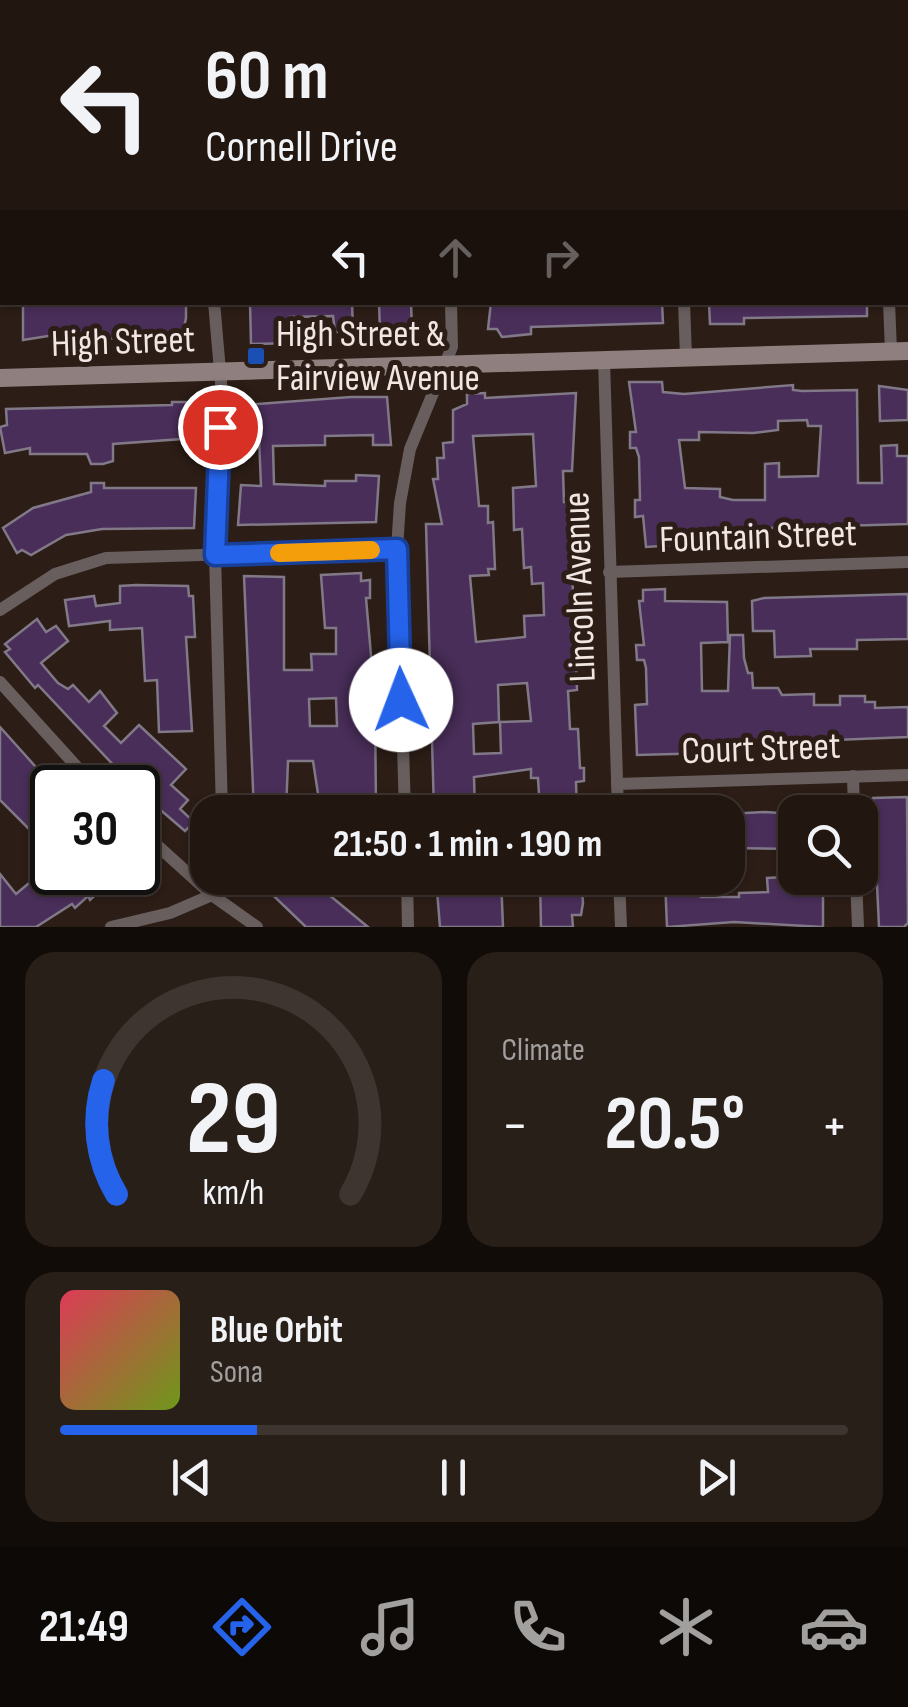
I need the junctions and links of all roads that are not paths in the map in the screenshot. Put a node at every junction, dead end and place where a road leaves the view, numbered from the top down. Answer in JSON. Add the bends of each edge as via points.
{"nodes":[{"id":1,"x":214,"y":305,"type":"edge"},
{"id":2,"x":451,"y":305,"type":"edge"},
{"id":3,"x":684,"y":305,"type":"edge"},
{"id":4,"x":890,"y":305,"type":"edge"},
{"id":5,"x":899,"y":351,"type":"edge"},
{"id":6,"x":686,"y":358,"type":"junction"},
{"id":7,"x":604,"y":360,"type":"junction"},
{"id":8,"x":444,"y":365,"type":"junction"},
{"id":9,"x":219,"y":371,"type":"junction"},
{"id":10,"x":0,"y":378,"type":"edge"},
{"id":11,"x":397,"y":549,"type":"junction"},
{"id":12,"x":215,"y":555,"type":"junction"},
{"id":13,"x":908,"y":562,"type":"edge"},
{"id":14,"x":609,"y":572,"type":"junction"},
{"id":15,"x":0,"y":610,"type":"edge"},
{"id":16,"x":0,"y":682,"type":"edge"},
{"id":17,"x":75,"y":765,"type":"edge"},
{"id":18,"x":908,"y":775,"type":"edge"},
{"id":19,"x":853,"y":776,"type":"junction"},
{"id":20,"x":617,"y":784,"type":"junction"},
{"id":21,"x":222,"y":795,"type":"edge"},
{"id":22,"x":404,"y":795,"type":"edge"},
{"id":23,"x":617,"y":795,"type":"edge"},
{"id":24,"x":854,"y":795,"type":"edge"},
{"id":25,"x":160,"y":848,"type":"edge"},
{"id":26,"x":190,"y":875,"type":"edge"},
{"id":27,"x":212,"y":895,"type":"joint"},
{"id":28,"x":407,"y":895,"type":"edge"},
{"id":29,"x":620,"y":895,"type":"edge"},
{"id":30,"x":857,"y":895,"type":"edge"},
{"id":31,"x":111,"y":927,"type":"edge"},
{"id":32,"x":257,"y":927,"type":"edge"},
{"id":33,"x":408,"y":927,"type":"edge"},
{"id":34,"x":621,"y":927,"type":"edge"},
{"id":35,"x":858,"y":927,"type":"edge"}],
"edges":[{"from":1,"to":9,"type":"street"},
{"from":2,"to":8,"type":"street","via":[[452,346]]},
{"from":3,"to":6,"type":"street"},
{"from":4,"to":5,"type":"street"},
{"from":5,"to":6,"type":"main road","name":"High Street"},
{"from":6,"to":7,"type":"main road","name":"High Street"},
{"from":7,"to":8,"type":"main road","name":"High Street"},
{"from":7,"to":14,"type":"street","name":"Lincoln Avenue"},
{"from":8,"to":9,"type":"main road","name":"High Street"},
{"from":8,"to":11,"type":"street","via":[[410,449]]},
{"from":9,"to":10,"type":"main road","name":"High Street"},
{"from":9,"to":12,"type":"street"},
{"from":11,"to":12,"type":"street"},
{"from":11,"to":22,"type":"street"},
{"from":12,"to":15,"type":"street","via":[[78,564]]},
{"from":12,"to":21,"type":"street"},
{"from":13,"to":14,"type":"street","name":"Fountain Street"},
{"from":14,"to":20,"type":"street","name":"Lincoln Avenue"},
{"from":16,"to":17,"type":"street"},
{"from":18,"to":19,"type":"street","name":"Court Street"},
{"from":19,"to":20,"type":"street","name":"Court Street"},
{"from":19,"to":24,"type":"street"},
{"from":20,"to":23,"type":"street","name":"Lincoln Avenue"},
{"from":25,"to":26,"type":"street"},
{"from":27,"to":31,"type":"street"},
{"from":27,"to":32,"type":"street"},
{"from":28,"to":33,"type":"street"},
{"from":29,"to":34,"type":"street"},
{"from":30,"to":35,"type":"street"}]}
